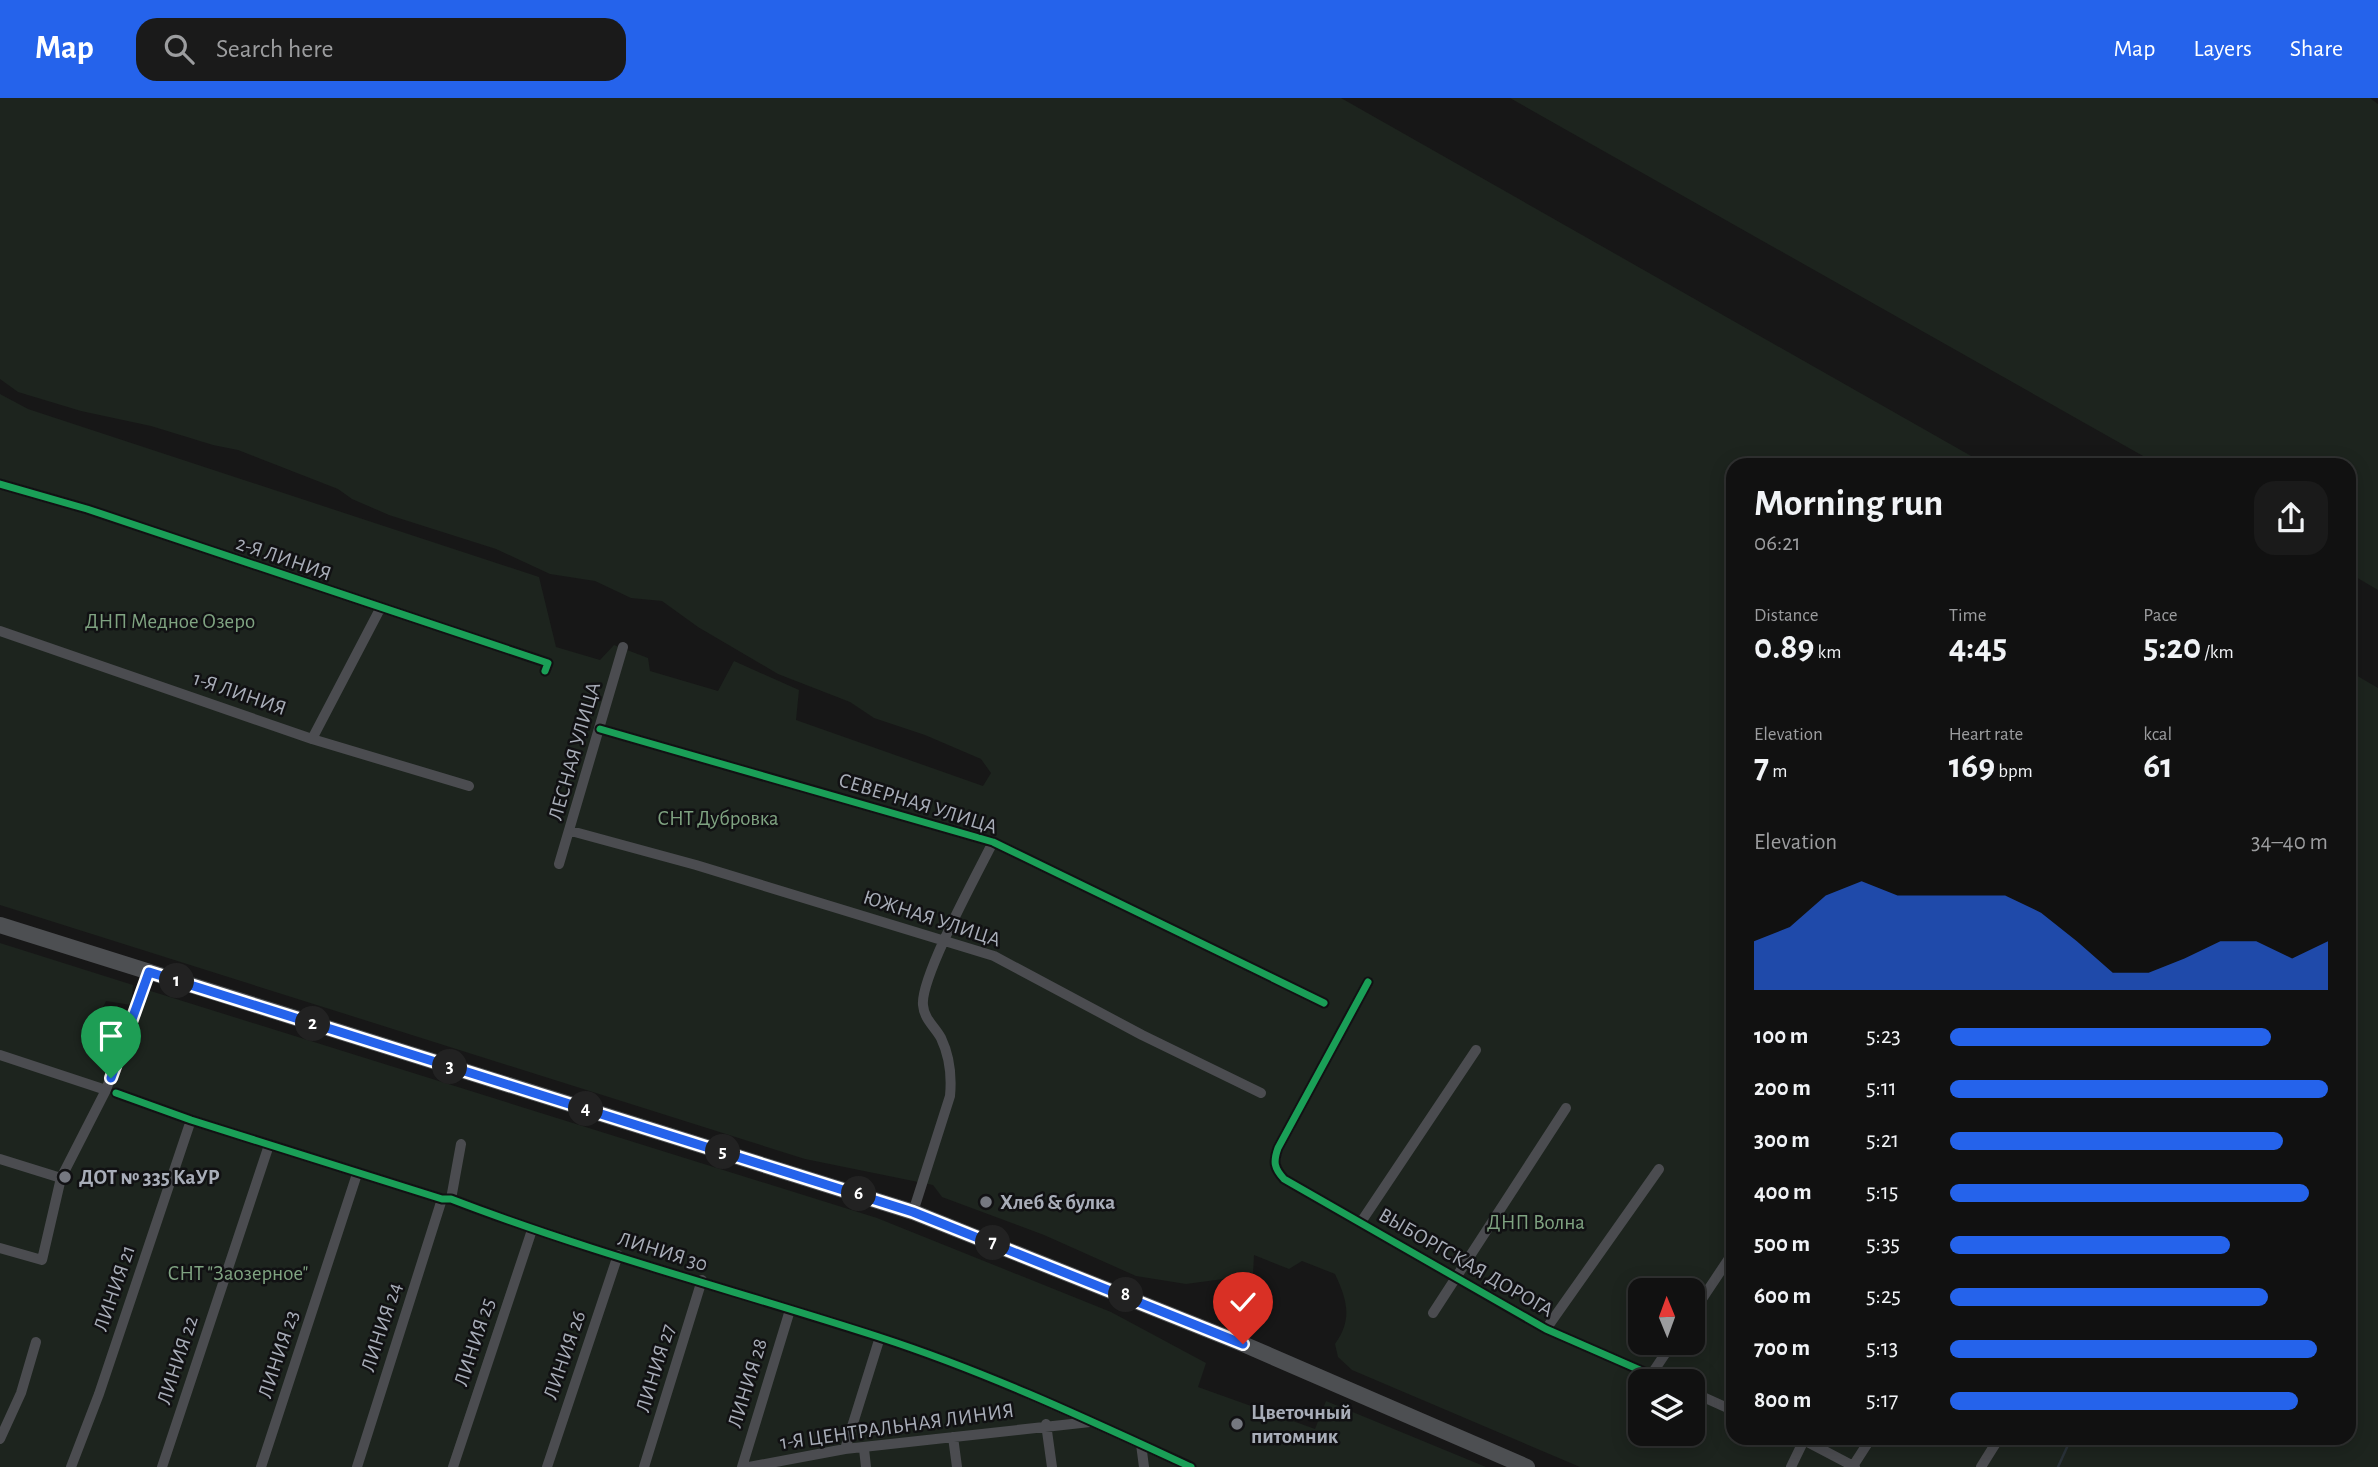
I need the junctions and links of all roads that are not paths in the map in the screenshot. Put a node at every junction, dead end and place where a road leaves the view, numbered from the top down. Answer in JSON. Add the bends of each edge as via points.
{"nodes":[{"id":1,"x":0,"y":484,"type":"edge"},
{"id":2,"x":380,"y":609,"type":"junction"},
{"id":3,"x":0,"y":631,"type":"edge"},
{"id":4,"x":623,"y":647,"type":"dead end"},
{"id":5,"x":545,"y":671,"type":"dead end"},
{"id":6,"x":600,"y":729,"type":"junction"},
{"id":7,"x":312,"y":738,"type":"junction"},
{"id":8,"x":470,"y":786,"type":"dead end"},
{"id":9,"x":571,"y":831,"type":"junction"},
{"id":10,"x":993,"y":842,"type":"junction"},
{"id":11,"x":559,"y":864,"type":"dead end"},
{"id":12,"x":0,"y":925,"type":"edge"},
{"id":13,"x":945,"y":940,"type":"junction"},
{"id":14,"x":149,"y":972,"type":"junction"},
{"id":15,"x":1368,"y":982,"type":"dead end"},
{"id":16,"x":1324,"y":1003,"type":"dead end"},
{"id":17,"x":1476,"y":1050,"type":"dead end"},
{"id":18,"x":0,"y":1055,"type":"edge"},
{"id":19,"x":111,"y":1092,"type":"junction"},
{"id":20,"x":1261,"y":1093,"type":"dead end"},
{"id":21,"x":1566,"y":1108,"type":"dead end"},
{"id":22,"x":191,"y":1121,"type":"junction"},
{"id":23,"x":461,"y":1144,"type":"dead end"},
{"id":24,"x":269,"y":1145,"type":"junction"},
{"id":25,"x":0,"y":1158,"type":"edge"},
{"id":26,"x":1659,"y":1169,"type":"dead end"},
{"id":27,"x":357,"y":1174,"type":"junction"},
{"id":28,"x":61,"y":1178,"type":"junction"},
{"id":29,"x":447,"y":1199,"type":"junction"},
{"id":30,"x":913,"y":1212,"type":"junction"},
{"id":31,"x":1361,"y":1222,"type":"junction"},
{"id":32,"x":532,"y":1230,"type":"junction"},
{"id":33,"x":0,"y":1248,"type":"edge"},
{"id":34,"x":618,"y":1255,"type":"junction"},
{"id":35,"x":1726,"y":1263,"type":"edge"},
{"id":36,"x":1455,"y":1275,"type":"junction"},
{"id":37,"x":702,"y":1280,"type":"junction"},
{"id":38,"x":1705,"y":1294,"type":"edge"},
{"id":39,"x":790,"y":1310,"type":"junction"},
{"id":40,"x":1433,"y":1313,"type":"dead end"},
{"id":41,"x":1546,"y":1329,"type":"junction"},
{"id":42,"x":880,"y":1337,"type":"junction"},
{"id":43,"x":36,"y":1342,"type":"dead end"},
{"id":44,"x":1637,"y":1369,"type":"edge"},
{"id":45,"x":1705,"y":1398,"type":"edge"},
{"id":46,"x":1726,"y":1407,"type":"edge"},
{"id":47,"x":1093,"y":1422,"type":"junction"},
{"id":48,"x":1046,"y":1424,"type":"junction"},
{"id":49,"x":953,"y":1437,"type":"junction"},
{"id":50,"x":0,"y":1438,"type":"edge"},
{"id":51,"x":1141,"y":1444,"type":"junction"},
{"id":52,"x":1800,"y":1445,"type":"edge"},
{"id":53,"x":1814,"y":1445,"type":"edge"},
{"id":54,"x":1867,"y":1445,"type":"edge"},
{"id":55,"x":1995,"y":1445,"type":"edge"},
{"id":56,"x":845,"y":1449,"type":"junction"},
{"id":57,"x":864,"y":1449,"type":"junction"},
{"id":58,"x":775,"y":1465,"type":"edge"},
{"id":59,"x":1854,"y":1466,"type":"edge"},
{"id":60,"x":71,"y":1467,"type":"edge"},
{"id":61,"x":162,"y":1467,"type":"edge"},
{"id":62,"x":261,"y":1467,"type":"edge"},
{"id":63,"x":356,"y":1467,"type":"edge"},
{"id":64,"x":453,"y":1467,"type":"edge"},
{"id":65,"x":547,"y":1467,"type":"edge"},
{"id":66,"x":644,"y":1467,"type":"edge"},
{"id":67,"x":741,"y":1467,"type":"edge"},
{"id":68,"x":748,"y":1467,"type":"edge"},
{"id":69,"x":866,"y":1467,"type":"edge"},
{"id":70,"x":957,"y":1467,"type":"edge"},
{"id":71,"x":1052,"y":1467,"type":"edge"},
{"id":72,"x":1144,"y":1467,"type":"edge"},
{"id":73,"x":1191,"y":1467,"type":"edge"},
{"id":74,"x":1527,"y":1467,"type":"edge"},
{"id":75,"x":1791,"y":1467,"type":"edge"},
{"id":76,"x":1981,"y":1467,"type":"edge"}],
"edges":[{"from":1,"to":2,"type":"street","name":"2-Я ЛИНИЯ"},
{"from":2,"to":5,"type":"street","name":"2-Я ЛИНИЯ","via":[[548,663]]},
{"from":2,"to":7,"type":"street"},
{"from":3,"to":7,"type":"street","name":"1-Я ЛИНИЯ"},
{"from":4,"to":6,"type":"street","name":"ЛЕСНАЯ УЛИЦА"},
{"from":6,"to":9,"type":"street","name":"ЛЕСНАЯ УЛИЦА"},
{"from":6,"to":10,"type":"street","name":"СЕВЕРНАЯ УЛИЦА"},
{"from":7,"to":8,"type":"street","name":"1-Я ЛИНИЯ"},
{"from":9,"to":11,"type":"street","name":"ЛЕСНАЯ УЛИЦА"},
{"from":9,"to":13,"type":"street","name":"ЮЖНАЯ УЛИЦА"},
{"from":10,"to":13,"type":"street"},
{"from":10,"to":16,"type":"street","name":"СЕВЕРНАЯ УЛИЦА"},
{"from":12,"to":14,"type":"main road"},
{"from":13,"to":20,"type":"street","name":"ЮЖНАЯ УЛИЦА","via":[[994,956]]},
{"from":13,"to":30,"type":"street","via":[[922,996],[923,1009],[950,1062],[950,1096]]},
{"from":14,"to":19,"type":"street"},
{"from":14,"to":30,"type":"main road"},
{"from":15,"to":31,"type":"street","name":"ВЫБОРГСКАЯ ДОРОГА","via":[[1274,1160],[1284,1179]]},
{"from":17,"to":31,"type":"street"},
{"from":18,"to":19,"type":"street"},
{"from":19,"to":22,"type":"street","name":"ЛИНИЯ 30"},
{"from":19,"to":28,"type":"street"},
{"from":21,"to":36,"type":"street"},
{"from":22,"to":24,"type":"street","name":"ЛИНИЯ 30"},
{"from":22,"to":60,"type":"street","name":"ЛИНИЯ 21"},
{"from":23,"to":29,"type":"street","name":"ЛИНИЯ 24"},
{"from":24,"to":27,"type":"street","name":"ЛИНИЯ 30"},
{"from":24,"to":61,"type":"street","name":"ЛИНИЯ 22"},
{"from":25,"to":28,"type":"street"},
{"from":26,"to":41,"type":"street"},
{"from":27,"to":29,"type":"street","name":"ЛИНИЯ 30"},
{"from":27,"to":62,"type":"street","name":"ЛИНИЯ 23"},
{"from":28,"to":33,"type":"street","via":[[43,1260]]},
{"from":29,"to":32,"type":"street","name":"ЛИНИЯ 30"},
{"from":29,"to":63,"type":"street","name":"ЛИНИЯ 24"},
{"from":30,"to":74,"type":"main road","via":[[1103,1286]]},
{"from":31,"to":36,"type":"street","name":"ВЫБОРГСКАЯ ДОРОГА"},
{"from":32,"to":34,"type":"street","name":"ЛИНИЯ 30"},
{"from":32,"to":64,"type":"street","name":"ЛИНИЯ 25"},
{"from":34,"to":37,"type":"street","name":"ЛИНИЯ 30"},
{"from":34,"to":65,"type":"street","name":"ЛИНИЯ 26"},
{"from":35,"to":38,"type":"street"},
{"from":36,"to":40,"type":"street"},
{"from":36,"to":41,"type":"street","name":"ВЫБОРГСКАЯ ДОРОГА"},
{"from":37,"to":39,"type":"street","name":"ЛИНИЯ 30"},
{"from":37,"to":66,"type":"street","name":"ЛИНИЯ 27"},
{"from":39,"to":42,"type":"street","name":"ЛИНИЯ 30"},
{"from":39,"to":67,"type":"street","name":"ЛИНИЯ 28"},
{"from":41,"to":44,"type":"street","name":"ВЫБОРГСКАЯ ДОРОГА"},
{"from":42,"to":47,"type":"street","name":"ЛИНИЯ 30","via":[[985,1374]]},
{"from":42,"to":56,"type":"street"},
{"from":43,"to":50,"type":"street","via":[[21,1393]]},
{"from":45,"to":46,"type":"street"},
{"from":47,"to":48,"type":"street","name":"1-Я ЦЕНТРАЛЬНАЯ ЛИНИЯ"},
{"from":47,"to":51,"type":"street","name":"ЛИНИЯ 30"},
{"from":48,"to":49,"type":"street","name":"1-Я ЦЕНТРАЛЬНАЯ ЛИНИЯ"},
{"from":48,"to":71,"type":"street"},
{"from":49,"to":57,"type":"street","name":"1-Я ЦЕНТРАЛЬНАЯ ЛИНИЯ"},
{"from":49,"to":70,"type":"street"},
{"from":51,"to":72,"type":"street"},
{"from":51,"to":73,"type":"street","name":"ЛИНИЯ 30"},
{"from":52,"to":75,"type":"street"},
{"from":53,"to":59,"type":"street"},
{"from":54,"to":59,"type":"street"},
{"from":55,"to":76,"type":"street"},
{"from":56,"to":57,"type":"street","name":"1-Я ЦЕНТРАЛЬНАЯ ЛИНИЯ"},
{"from":56,"to":58,"type":"street","name":"1-Я ЦЕНТРАЛЬНАЯ ЛИНИЯ"},
{"from":57,"to":69,"type":"street"},
{"from":58,"to":68,"type":"street","name":"1-Я ЦЕНТРАЛЬНАЯ ЛИНИЯ"}]}
